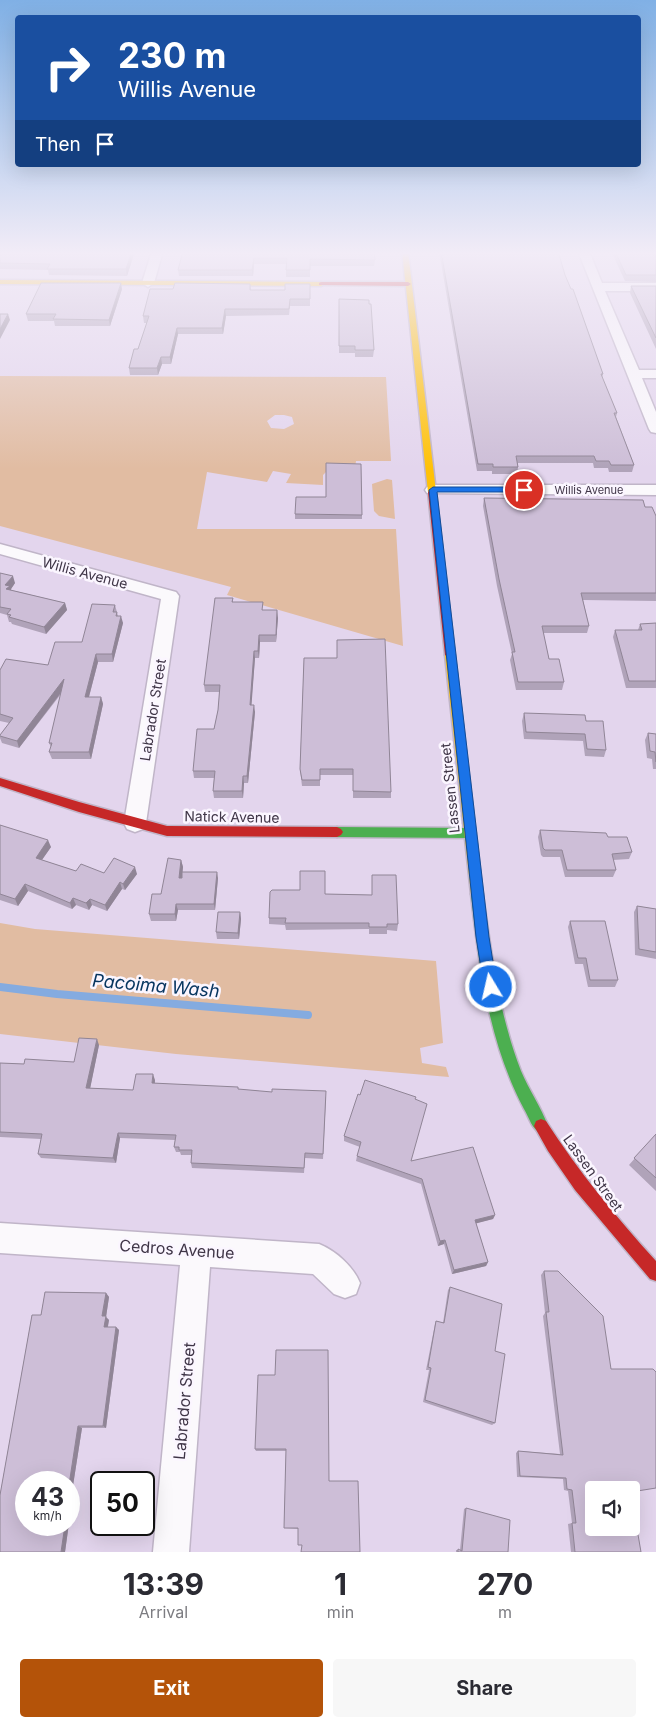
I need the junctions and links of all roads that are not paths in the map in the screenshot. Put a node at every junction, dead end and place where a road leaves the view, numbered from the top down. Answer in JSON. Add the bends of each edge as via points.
{"nodes":[{"id":1,"x":413,"y":323,"type":"edge"},
{"id":2,"x":613,"y":323,"type":"edge"},
{"id":3,"x":634,"y":374,"type":"junction"},
{"id":4,"x":656,"y":374,"type":"edge"},
{"id":5,"x":656,"y":429,"type":"edge"},
{"id":6,"x":433,"y":490,"type":"junction"},
{"id":7,"x":656,"y":490,"type":"edge"},
{"id":8,"x":0,"y":549,"type":"edge"},
{"id":9,"x":170,"y":596,"type":"joint"},
{"id":10,"x":0,"y":782,"type":"edge"},
{"id":11,"x":135,"y":823,"type":"junction"},
{"id":12,"x":470,"y":833,"type":"junction"},
{"id":13,"x":0,"y":1238,"type":"edge"},
{"id":14,"x":196,"y":1251,"type":"junction"},
{"id":15,"x":656,"y":1272,"type":"edge"},
{"id":16,"x":344,"y":1283,"type":"dead end"},
{"id":17,"x":171,"y":1552,"type":"edge"}],
"edges":[{"from":1,"to":6,"type":"main road","name":"Lassen Street"},
{"from":2,"to":3,"type":"street"},
{"from":3,"to":4,"type":"street"},
{"from":3,"to":5,"type":"street"},
{"from":6,"to":7,"type":"street","name":"Willis Avenue"},
{"from":6,"to":12,"type":"main road","name":"Lassen Street"},
{"from":8,"to":9,"type":"street","name":"Willis Avenue"},
{"from":9,"to":11,"type":"street","name":"Labrador Street"},
{"from":10,"to":11,"type":"main road","name":"Natick Avenue"},
{"from":11,"to":12,"type":"main road","name":"Natick Avenue","via":[[167,831],[204,833]]},
{"from":12,"to":15,"type":"main road","name":"Lassen Street","via":[[482,937],[494,1004],[514,1071],[538,1120],[573,1173],[620,1234]]},
{"from":13,"to":14,"type":"street","name":"Cedros Avenue"},
{"from":14,"to":16,"type":"street","name":"Cedros Avenue","via":[[319,1258]]},
{"from":14,"to":17,"type":"street","name":"Labrador Street"}]}
